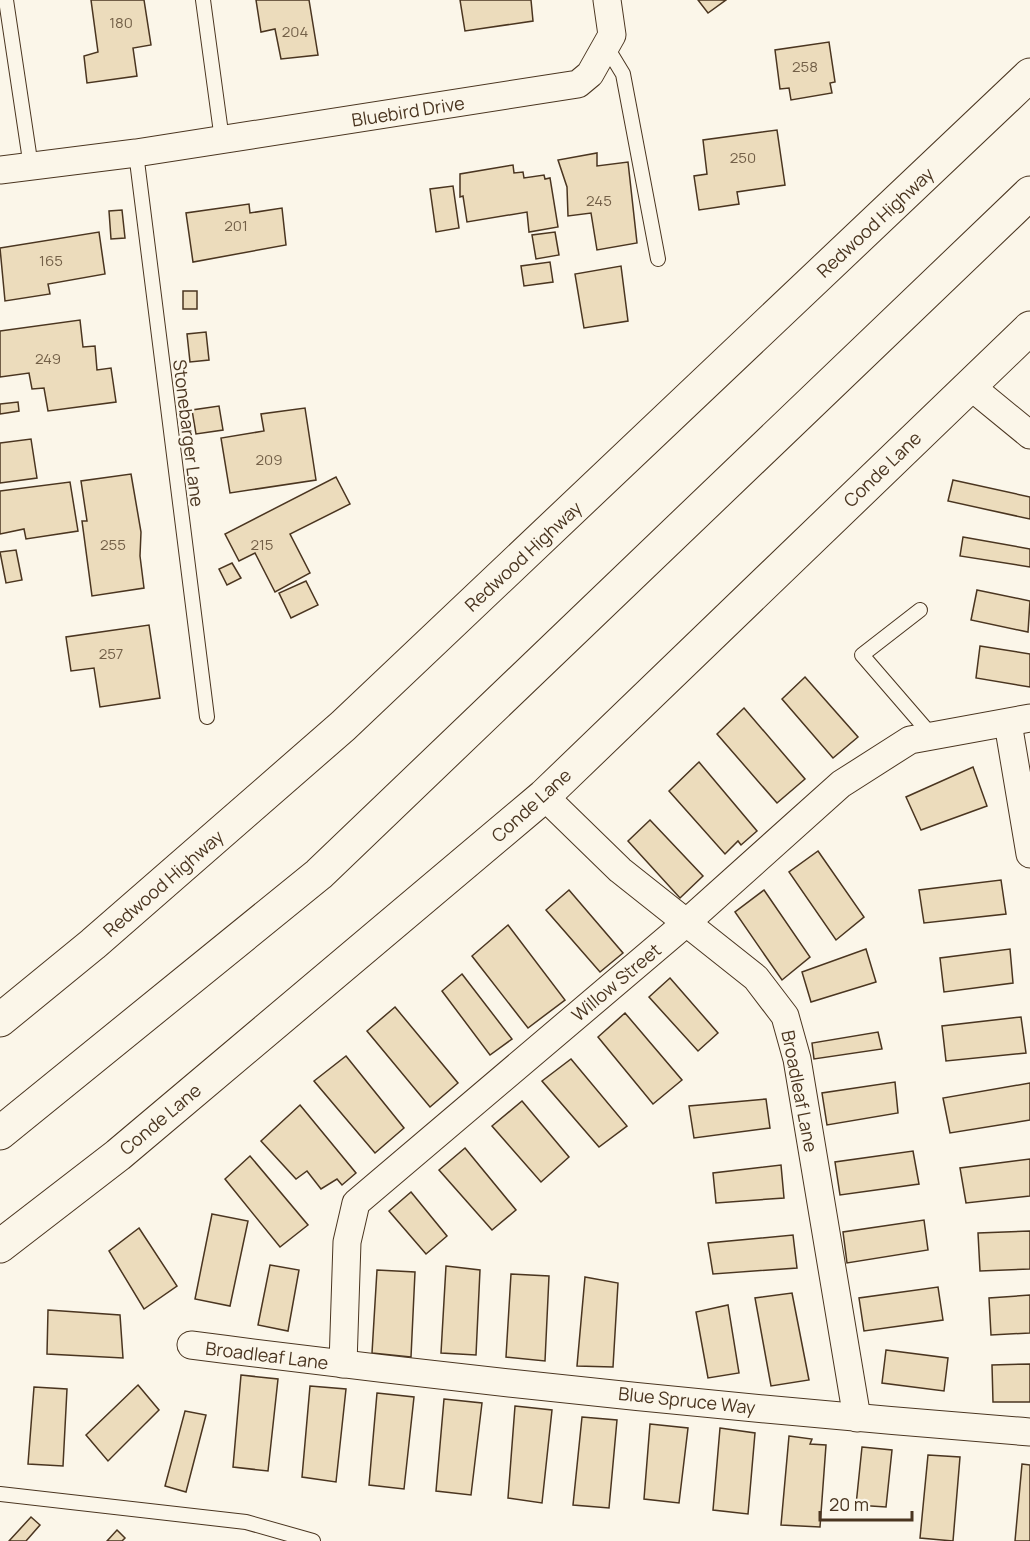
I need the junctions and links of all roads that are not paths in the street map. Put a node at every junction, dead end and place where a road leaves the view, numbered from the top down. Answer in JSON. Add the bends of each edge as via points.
{"nodes":[{"id":1,"x":6,"y":0,"type":"edge"},
{"id":2,"x":203,"y":0,"type":"edge"},
{"id":3,"x":607,"y":0,"type":"edge"},
{"id":4,"x":606,"y":46,"type":"junction"},
{"id":5,"x":1030,"y":75,"type":"edge"},
{"id":6,"x":222,"y":140,"type":"junction"},
{"id":7,"x":136,"y":153,"type":"junction"},
{"id":8,"x":31,"y":166,"type":"junction"},
{"id":9,"x":0,"y":170,"type":"edge"},
{"id":10,"x":1030,"y":193,"type":"edge"},
{"id":11,"x":658,"y":259,"type":"dead end"},
{"id":12,"x":1030,"y":328,"type":"edge"},
{"id":13,"x":969,"y":386,"type":"junction"},
{"id":14,"x":1030,"y":435,"type":"edge"},
{"id":15,"x":920,"y":610,"type":"dead end"},
{"id":16,"x":207,"y":717,"type":"dead end"},
{"id":17,"x":1019,"y":720,"type":"edge"},
{"id":18,"x":932,"y":736,"type":"junction"},
{"id":19,"x":544,"y":796,"type":"junction"},
{"id":20,"x":1030,"y":854,"type":"edge"},
{"id":21,"x":686,"y":923,"type":"junction"},
{"id":22,"x":0,"y":1020,"type":"edge"},
{"id":23,"x":0,"y":1133,"type":"edge"},
{"id":24,"x":0,"y":1246,"type":"edge"},
{"id":25,"x":191,"y":1345,"type":"dead end"},
{"id":26,"x":344,"y":1364,"type":"junction"},
{"id":27,"x":857,"y":1418,"type":"junction"},
{"id":28,"x":1030,"y":1432,"type":"edge"},
{"id":29,"x":0,"y":1494,"type":"edge"},
{"id":30,"x":313,"y":1541,"type":"edge"}],
"edges":[{"from":1,"to":8,"type":"lane"},
{"from":2,"to":6,"type":"lane"},
{"from":3,"to":4,"type":"street","via":[[612,35]]},
{"from":4,"to":6,"type":"street","name":"Bluebird Drive","via":[[590,74],[578,84]]},
{"from":4,"to":11,"type":"lane","via":[[623,74]]},
{"from":5,"to":22,"type":"main road","name":"Redwood Highway","via":[[343,726]]},
{"from":6,"to":7,"type":"street","name":"Bluebird Drive"},
{"from":7,"to":8,"type":"street","name":"Bluebird Drive"},
{"from":7,"to":16,"type":"lane","name":"Stonebarger Lane"},
{"from":8,"to":9,"type":"street","name":"Bluebird Drive"},
{"from":10,"to":23,"type":"main road","via":[[319,874]]},
{"from":12,"to":13,"type":"main road","name":"Conde Lane"},
{"from":13,"to":14,"type":"street"},
{"from":13,"to":19,"type":"main road","name":"Conde Lane"},
{"from":15,"to":18,"type":"lane","via":[[862,655]]},
{"from":17,"to":18,"type":"street","name":"Willow Street"},
{"from":17,"to":20,"type":"street"},
{"from":18,"to":21,"type":"street","name":"Willow Street","via":[[910,740],[841,784]]},
{"from":19,"to":21,"type":"street","name":"Broadleaf Lane","via":[[620,870]]},
{"from":19,"to":24,"type":"main road","name":"Conde Lane","via":[[127,1147]]},
{"from":21,"to":26,"type":"street","name":"Willow Street","via":[[356,1203],[347,1242]]},
{"from":21,"to":27,"type":"street","name":"Broadleaf Lane","via":[[756,978],[785,1016],[797,1059]]},
{"from":25,"to":26,"type":"street","name":"Broadleaf Lane"},
{"from":26,"to":27,"type":"street","name":"Blue Spruce Way"},
{"from":27,"to":28,"type":"street","name":"Blue Spruce Way"},
{"from":29,"to":30,"type":"lane","via":[[246,1522]]}]}
